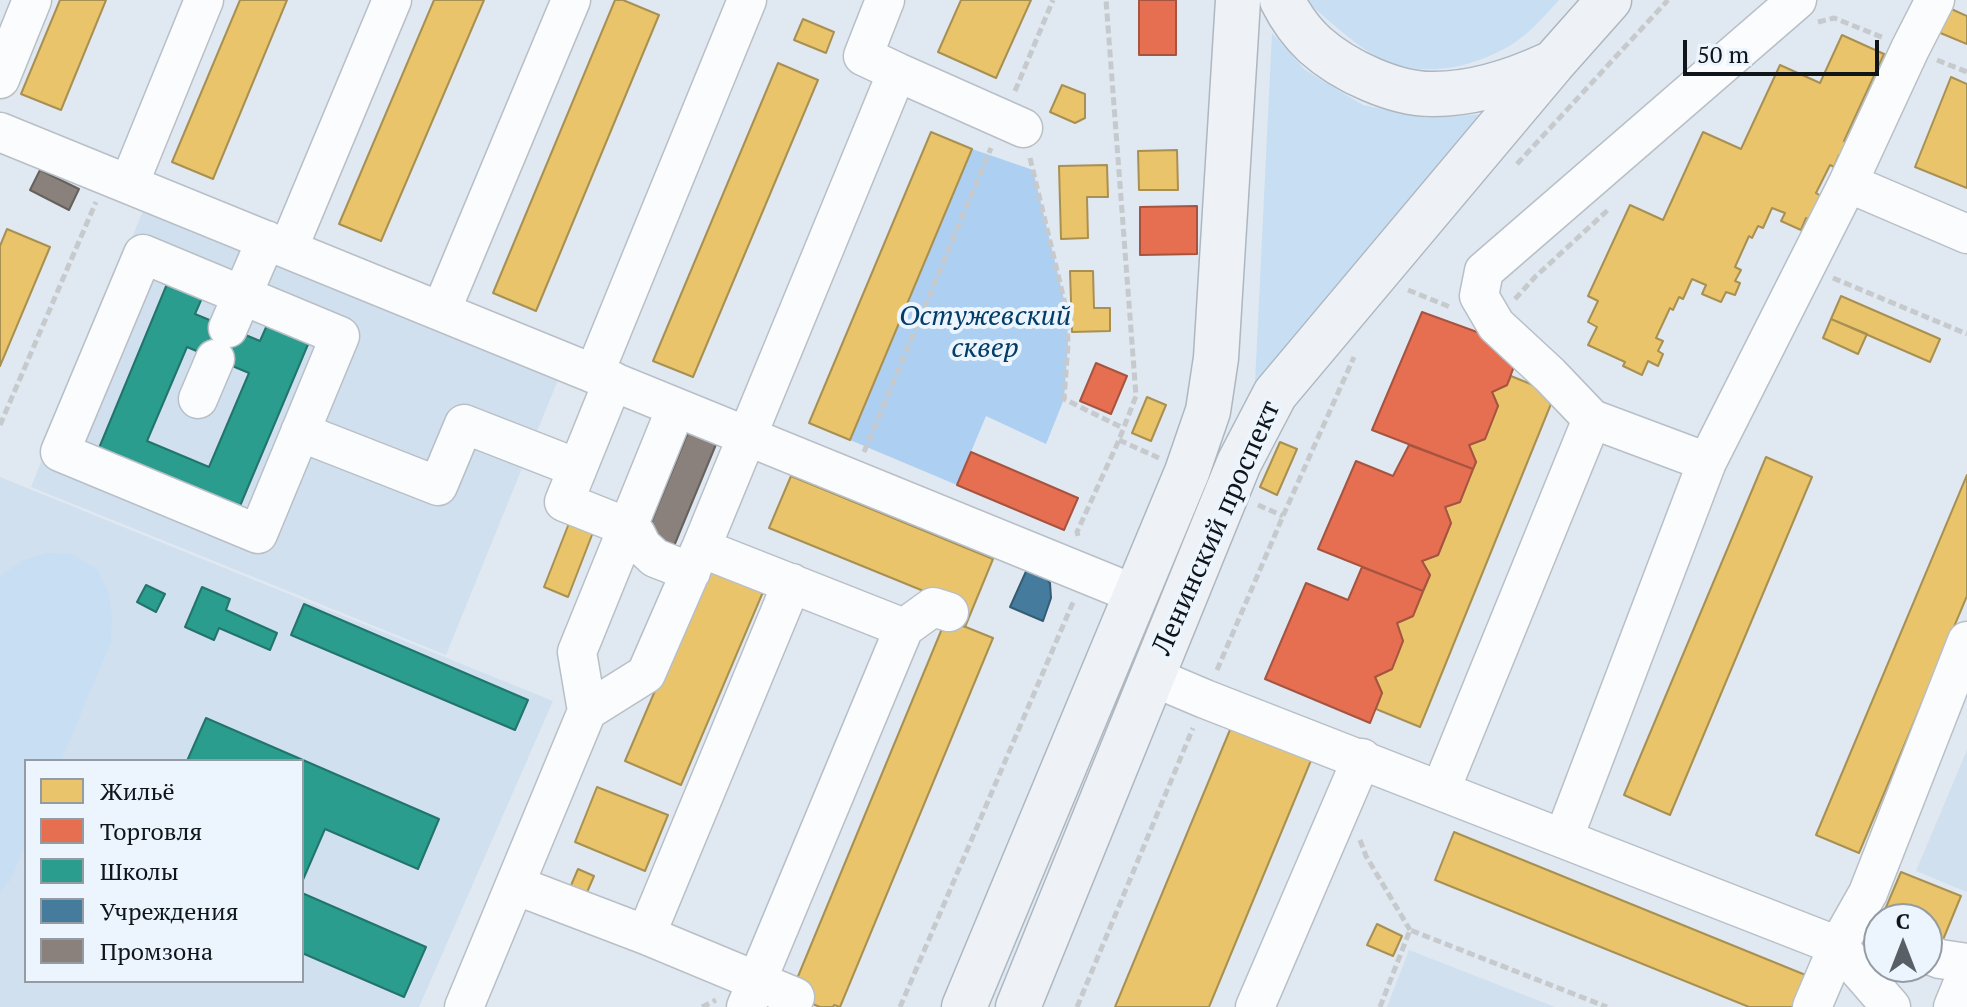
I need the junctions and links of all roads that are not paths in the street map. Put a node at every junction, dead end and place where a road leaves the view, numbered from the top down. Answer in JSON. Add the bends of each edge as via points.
{"nodes":[{"id":1,"x":32,"y":0,"type":"edge"},
{"id":2,"x":204,"y":0,"type":"edge"},
{"id":3,"x":392,"y":0,"type":"edge"},
{"id":4,"x":571,"y":0,"type":"edge"},
{"id":5,"x":747,"y":0,"type":"edge"},
{"id":6,"x":885,"y":0,"type":"edge"},
{"id":7,"x":1238,"y":0,"type":"edge"},
{"id":8,"x":1282,"y":0,"type":"edge"},
{"id":9,"x":1609,"y":0,"type":"edge"},
{"id":10,"x":1935,"y":0,"type":"edge"},
{"id":11,"x":1801,"y":13,"type":"edge"},
{"id":12,"x":1553,"y":63,"type":"junction"},
{"id":13,"x":897,"y":72,"type":"junction"},
{"id":14,"x":0,"y":79,"type":"edge"},
{"id":15,"x":1013,"y":124,"type":"road end"},
{"id":16,"x":0,"y":132,"type":"edge"},
{"id":17,"x":118,"y":180,"type":"junction"},
{"id":18,"x":1848,"y":183,"type":"junction"},
{"id":19,"x":1967,"y":234,"type":"edge"},
{"id":20,"x":277,"y":245,"type":"junction"},
{"id":21,"x":441,"y":311,"type":"junction"},
{"id":22,"x":229,"y":328,"type":"junction"},
{"id":23,"x":604,"y":378,"type":"junction"},
{"id":24,"x":198,"y":399,"type":"dead end"},
{"id":25,"x":676,"y":408,"type":"junction"},
{"id":26,"x":1592,"y":419,"type":"junction"},
{"id":27,"x":300,"y":432,"type":"junction"},
{"id":28,"x":746,"y":436,"type":"junction"},
{"id":29,"x":1707,"y":462,"type":"junction"},
{"id":30,"x":577,"y":468,"type":"junction"},
{"id":31,"x":627,"y":527,"type":"junction"},
{"id":32,"x":696,"y":560,"type":"junction"},
{"id":33,"x":792,"y":583,"type":"junction"},
{"id":34,"x":1137,"y":595,"type":"junction"},
{"id":35,"x":949,"y":612,"type":"dead end"},
{"id":36,"x":904,"y":628,"type":"junction"},
{"id":37,"x":1967,"y":641,"type":"edge"},
{"id":38,"x":1153,"y":677,"type":"junction"},
{"id":39,"x":587,"y":711,"type":"junction"},
{"id":40,"x":1356,"y":773,"type":"junction"},
{"id":41,"x":1441,"y":789,"type":"junction"},
{"id":42,"x":1564,"y":837,"type":"junction"},
{"id":43,"x":515,"y":885,"type":"junction"},
{"id":44,"x":646,"y":935,"type":"junction"},
{"id":45,"x":1856,"y":935,"type":"edge"},
{"id":46,"x":1943,"y":959,"type":"edge"},
{"id":47,"x":1967,"y":963,"type":"edge"},
{"id":48,"x":1967,"y":973,"type":"edge"},
{"id":49,"x":752,"y":994,"type":"edge"},
{"id":50,"x":795,"y":997,"type":"dead end"},
{"id":51,"x":464,"y":1007,"type":"edge"},
{"id":52,"x":964,"y":1007,"type":"edge"},
{"id":53,"x":1018,"y":1007,"type":"edge"},
{"id":54,"x":1255,"y":1007,"type":"edge"},
{"id":55,"x":1812,"y":1007,"type":"edge"},
{"id":56,"x":1891,"y":1007,"type":"edge"},
{"id":57,"x":1953,"y":1007,"type":"edge"}],
"edges":[{"from":1,"to":14,"type":"lane"},
{"from":2,"to":17,"type":"lane"},
{"from":3,"to":20,"type":"lane"},
{"from":4,"to":21,"type":"lane"},
{"from":5,"to":23,"type":"lane"},
{"from":6,"to":13,"type":"lane","via":[[863,56]]},
{"from":7,"to":34,"type":"main road","name":"Ленинский проспект","via":[[1216,358],[1208,411]]},
{"from":8,"to":12,"type":"main road","via":[[1315,45],[1389,86],[1432,95],[1452,93],[1505,82]]},
{"from":9,"to":12,"type":"main road","name":"Ленинский проспект"},
{"from":10,"to":18,"type":"lane"},
{"from":11,"to":26,"type":"lane","via":[[1484,271],[1479,296],[1496,325]]},
{"from":12,"to":38,"type":"main road","name":"Ленинский проспект","via":[[1275,394],[1239,463]]},
{"from":13,"to":15,"type":"lane"},
{"from":13,"to":28,"type":"lane"},
{"from":16,"to":17,"type":"lane"},
{"from":17,"to":20,"type":"lane"},
{"from":18,"to":19,"type":"lane"},
{"from":18,"to":29,"type":"lane"},
{"from":20,"to":21,"type":"lane"},
{"from":20,"to":22,"type":"lane"},
{"from":21,"to":23,"type":"lane"},
{"from":22,"to":24,"type":"lane"},
{"from":22,"to":27,"type":"lane","via":[[340,336]]},
{"from":22,"to":27,"type":"lane","via":[[143,254],[60,452],[258,534]]},
{"from":23,"to":25,"type":"lane"},
{"from":23,"to":30,"type":"lane"},
{"from":25,"to":28,"type":"lane"},
{"from":25,"to":31,"type":"lane"},
{"from":26,"to":29,"type":"lane"},
{"from":26,"to":41,"type":"lane"},
{"from":27,"to":30,"type":"lane","via":[[438,486],[464,424]]},
{"from":28,"to":32,"type":"lane"},
{"from":28,"to":34,"type":"lane"},
{"from":29,"to":42,"type":"lane"},
{"from":30,"to":31,"type":"lane","via":[[564,502]]},
{"from":31,"to":32,"type":"lane","via":[[655,558]]},
{"from":31,"to":39,"type":"lane","via":[[577,652]]},
{"from":32,"to":33,"type":"lane"},
{"from":32,"to":39,"type":"lane","via":[[646,674]]},
{"from":33,"to":36,"type":"lane"},
{"from":33,"to":44,"type":"lane"},
{"from":34,"to":52,"type":"main road","name":"Ленинский проспект"},
{"from":35,"to":36,"type":"lane","via":[[933,607]]},
{"from":36,"to":49,"type":"lane"},
{"from":37,"to":45,"type":"lane"},
{"from":38,"to":40,"type":"lane"},
{"from":38,"to":53,"type":"main road","name":"Ленинский проспект"},
{"from":39,"to":43,"type":"lane"},
{"from":40,"to":41,"type":"lane"},
{"from":40,"to":54,"type":"lane"},
{"from":41,"to":42,"type":"lane"},
{"from":42,"to":45,"type":"lane"},
{"from":43,"to":44,"type":"lane"},
{"from":43,"to":51,"type":"lane"},
{"from":44,"to":49,"type":"lane"},
{"from":45,"to":55,"type":"lane"},
{"from":45,"to":56,"type":"lane"},
{"from":46,"to":47,"type":"lane"},
{"from":48,"to":57,"type":"lane"},
{"from":49,"to":50,"type":"lane"}]}
